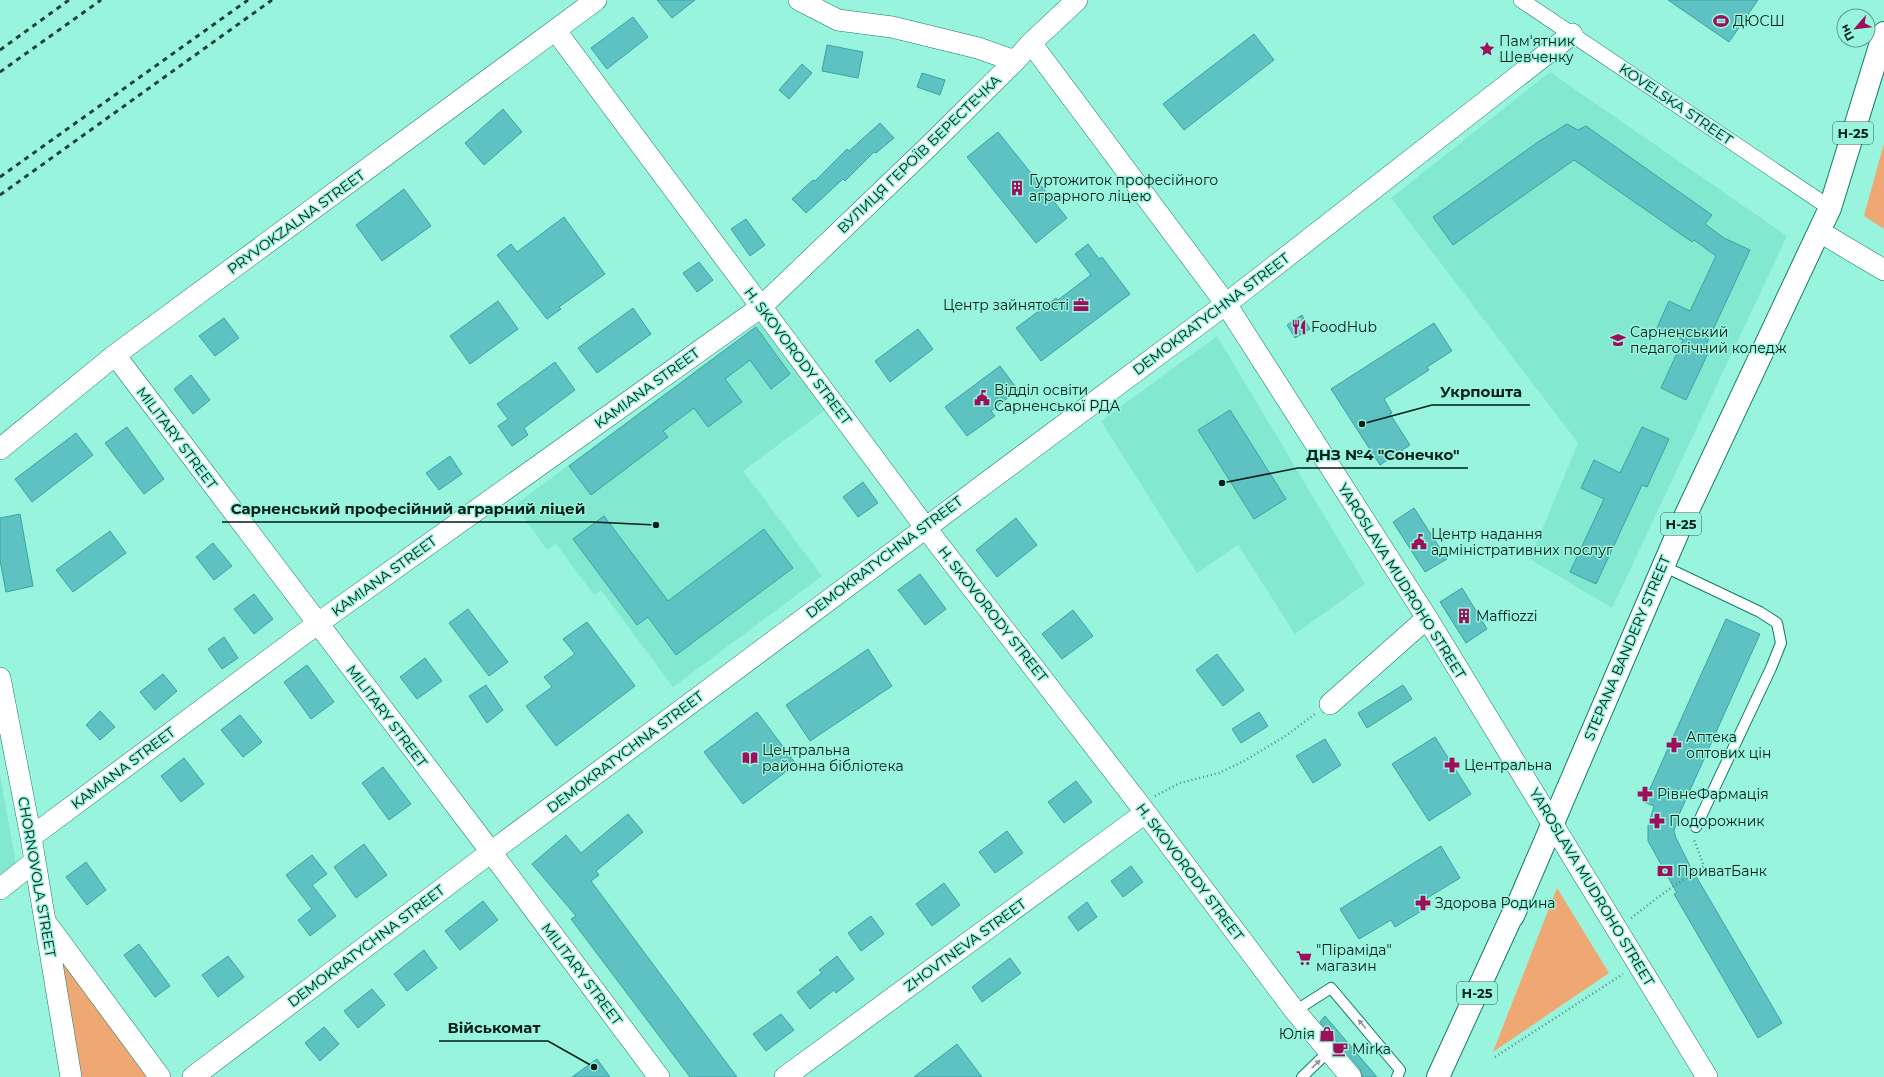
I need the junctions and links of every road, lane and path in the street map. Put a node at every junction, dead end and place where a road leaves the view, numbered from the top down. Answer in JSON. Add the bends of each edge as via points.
{"nodes":[{"id":1,"x":596,"y":0,"type":"edge"},
{"id":2,"x":799,"y":0,"type":"edge"},
{"id":3,"x":1077,"y":0,"type":"edge"},
{"id":4,"x":1522,"y":0,"type":"edge"},
{"id":5,"x":556,"y":31,"type":"junction"},
{"id":6,"x":1884,"y":33,"type":"edge"},
{"id":7,"x":1572,"y":34,"type":"junction"},
{"id":8,"x":1031,"y":43,"type":"junction"},
{"id":9,"x":1015,"y":61,"type":"junction"},
{"id":10,"x":1830,"y":208,"type":"junction"},
{"id":11,"x":1820,"y":232,"type":"junction"},
{"id":12,"x":1884,"y":270,"type":"edge"},
{"id":13,"x":1226,"y":304,"type":"junction"},
{"id":14,"x":761,"y":307,"type":"junction"},
{"id":15,"x":114,"y":355,"type":"junction"},
{"id":16,"x":0,"y":449,"type":"edge"},
{"id":17,"x":925,"y":527,"type":"junction"},
{"id":18,"x":1663,"y":566,"type":"junction"},
{"id":19,"x":1427,"y":618,"type":"junction"},
{"id":20,"x":317,"y":624,"type":"junction"},
{"id":21,"x":0,"y":678,"type":"edge"},
{"id":22,"x":1330,"y":704,"type":"joint"},
{"id":23,"x":1142,"y":808,"type":"junction"},
{"id":24,"x":1552,"y":822,"type":"junction"},
{"id":25,"x":1696,"y":827,"type":"joint"},
{"id":26,"x":31,"y":837,"type":"junction"},
{"id":27,"x":491,"y":852,"type":"junction"},
{"id":28,"x":35,"y":861,"type":"junction"},
{"id":29,"x":0,"y":889,"type":"edge"},
{"id":30,"x":45,"y":920,"type":"junction"},
{"id":31,"x":1618,"y":929,"type":"junction"},
{"id":32,"x":1639,"y":964,"type":"junction"},
{"id":33,"x":1295,"y":1011,"type":"junction"},
{"id":34,"x":1329,"y":1051,"type":"junction"},
{"id":35,"x":1496,"y":1057,"type":"dead end"},
{"id":36,"x":71,"y":1077,"type":"edge"},
{"id":37,"x":160,"y":1077,"type":"edge"},
{"id":38,"x":193,"y":1077,"type":"edge"},
{"id":39,"x":659,"y":1077,"type":"edge"},
{"id":40,"x":785,"y":1077,"type":"edge"},
{"id":41,"x":1302,"y":1077,"type":"edge"},
{"id":42,"x":1350,"y":1077,"type":"edge"},
{"id":43,"x":1397,"y":1077,"type":"edge"},
{"id":44,"x":1438,"y":1077,"type":"edge"},
{"id":45,"x":1707,"y":1077,"type":"edge"}],
"edges":[{"from":1,"to":5,"type":"street","name":"PRYVOKZALNA STREET"},
{"from":2,"to":9,"type":"street","via":[[838,20],[892,28],[978,48]]},
{"from":3,"to":8,"type":"street","name":"ВУЛИЦЯ ГЕРОЇВ БЕРЕСТЕЧКА"},
{"from":4,"to":7,"type":"street","name":"KOVELSKA STREET"},
{"from":5,"to":14,"type":"street","name":"H. SKOVORODY STREET"},
{"from":5,"to":15,"type":"street","name":"PRYVOKZALNA STREET"},
{"from":6,"to":10,"type":"main road","name":"STEPANA BANDERY STREET","number":"Н-25"},
{"from":7,"to":10,"type":"street","name":"KOVELSKA STREET"},
{"from":7,"to":13,"type":"street","name":"DEMOKRATYCHNA STREET"},
{"from":8,"to":9,"type":"street","name":"ВУЛИЦЯ ГЕРОЇВ БЕРЕСТЕЧКА"},
{"from":8,"to":13,"type":"street","name":"YAROSLAVA MUDROHO STREET"},
{"from":9,"to":14,"type":"street","name":"ВУЛИЦЯ ГЕРОЇВ БЕРЕСТЕЧКА"},
{"from":10,"to":11,"type":"main road","name":"STEPANA BANDERY STREET","number":"Н-25"},
{"from":11,"to":12,"type":"street"},
{"from":11,"to":18,"type":"main road","name":"STEPANA BANDERY STREET","number":"Н-25","via":[[1680,525]]},
{"from":13,"to":17,"type":"street","name":"DEMOKRATYCHNA STREET"},
{"from":13,"to":19,"type":"street","name":"YAROSLAVA MUDROHO STREET"},
{"from":14,"to":17,"type":"street","name":"H. SKOVORODY STREET"},
{"from":14,"to":20,"type":"street","name":"KAMIANA STREET"},
{"from":15,"to":16,"type":"street","name":"PRYVOKZALNA STREET"},
{"from":15,"to":20,"type":"street","name":"MILITARY STREET"},
{"from":17,"to":23,"type":"street","name":"H. SKOVORODY STREET"},
{"from":17,"to":27,"type":"street","name":"DEMOKRATYCHNA STREET"},
{"from":18,"to":24,"type":"main road","name":"STEPANA BANDERY STREET","number":"Н-25"},
{"from":18,"to":25,"type":"lane","via":[[1760,612],[1776,623],[1781,643]]},
{"from":19,"to":22,"type":"street"},
{"from":19,"to":24,"type":"street","name":"YAROSLAVA MUDROHO STREET"},
{"from":20,"to":26,"type":"street","name":"KAMIANA STREET"},
{"from":20,"to":27,"type":"street","name":"MILITARY STREET"},
{"from":21,"to":26,"type":"street","name":"CHORNOVOLA STREET"},
{"from":22,"to":23,"type":"path","via":[[1284,737],[1244,761],[1219,773],[1180,783]]},
{"from":23,"to":33,"type":"street","name":"H. SKOVORODY STREET"},
{"from":23,"to":40,"type":"street","name":"ZHOVTNEVA STREET"},
{"from":24,"to":31,"type":"street","name":"YAROSLAVA MUDROHO STREET"},
{"from":24,"to":44,"type":"main road","name":"STEPANA BANDERY STREET","number":"Н-25","via":[[1514,913]]},
{"from":25,"to":31,"type":"path","via":[[1693,836],[1704,866],[1665,892]]},
{"from":26,"to":28,"type":"street","name":"CHORNOVOLA STREET"},
{"from":27,"to":38,"type":"street","name":"DEMOKRATYCHNA STREET"},
{"from":27,"to":39,"type":"street","name":"MILITARY STREET"},
{"from":28,"to":29,"type":"street"},
{"from":28,"to":30,"type":"street","name":"CHORNOVOLA STREET"},
{"from":30,"to":36,"type":"street","name":"CHORNOVOLA STREET"},
{"from":30,"to":37,"type":"street"},
{"from":31,"to":32,"type":"street","name":"YAROSLAVA MUDROHO STREET"},
{"from":32,"to":35,"type":"path"},
{"from":32,"to":45,"type":"street","name":"YAROSLAVA MUDROHO STREET"},
{"from":33,"to":34,"type":"street","name":"H. SKOVORODY STREET"},
{"from":43,"to":33,"type":"lane","one_way":true,"via":[[1400,1070],[1332,988]]},
{"from":41,"to":34,"type":"lane","one_way":true},
{"from":34,"to":42,"type":"street","name":"H. SKOVORODY STREET"}]}
